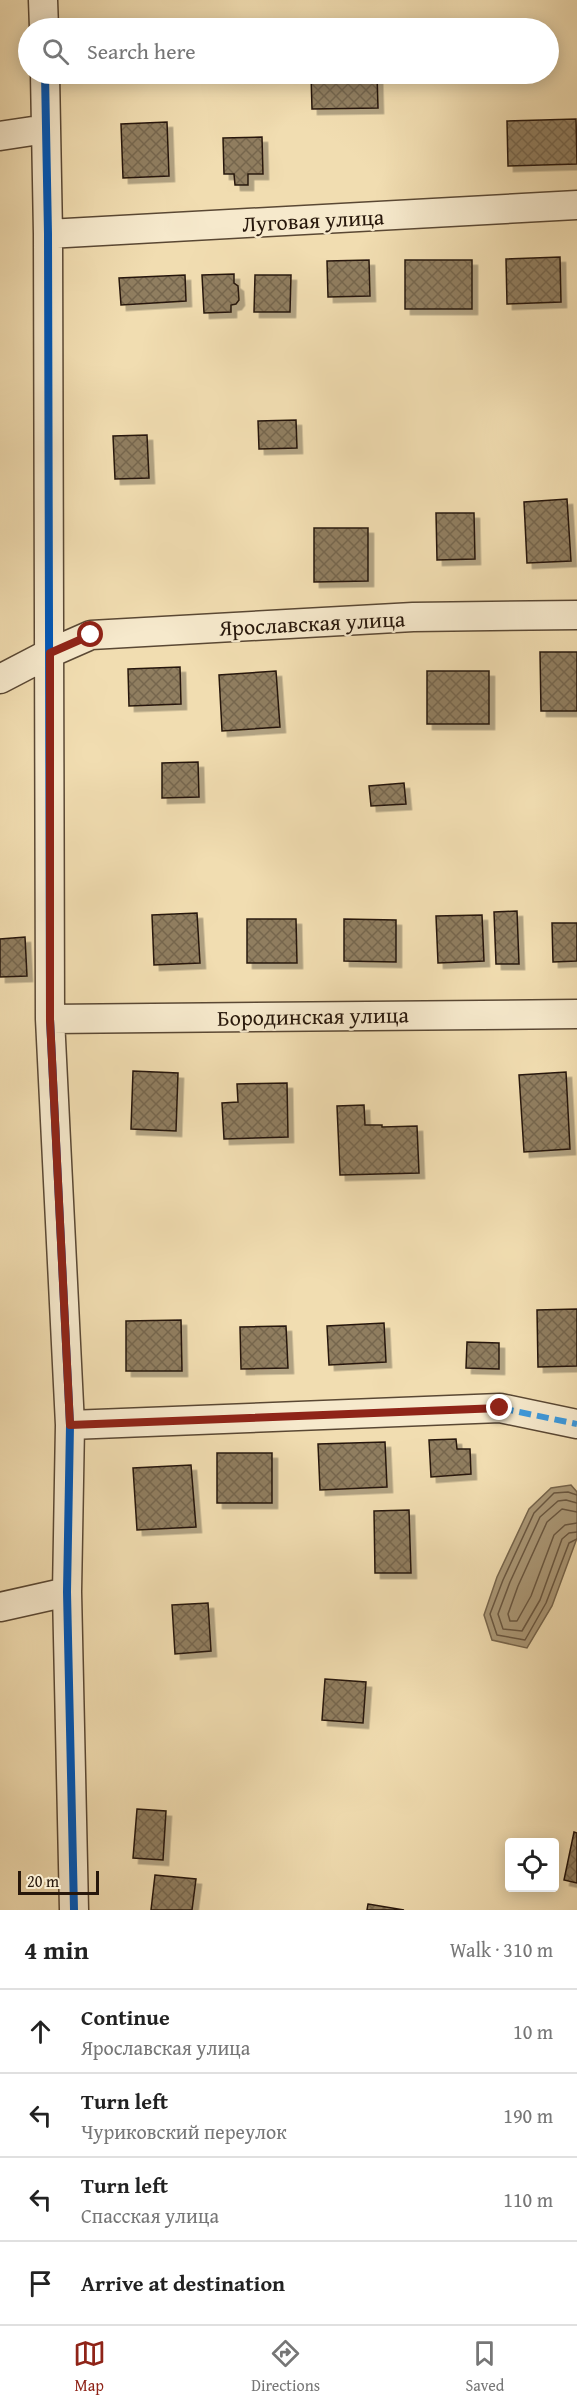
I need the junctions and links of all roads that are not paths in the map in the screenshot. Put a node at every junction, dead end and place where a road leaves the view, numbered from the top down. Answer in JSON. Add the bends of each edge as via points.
{"nodes":[{"id":1,"x":43,"y":0,"type":"edge"},
{"id":2,"x":44,"y":18,"type":"edge"},
{"id":3,"x":45,"y":84,"type":"edge"},
{"id":4,"x":46,"y":129,"type":"junction"},
{"id":5,"x":0,"y":136,"type":"edge"},
{"id":6,"x":577,"y":205,"type":"edge"},
{"id":7,"x":48,"y":234,"type":"junction"},
{"id":8,"x":577,"y":615,"type":"edge"},
{"id":9,"x":50,"y":653,"type":"junction"},
{"id":10,"x":0,"y":680,"type":"edge"},
{"id":11,"x":577,"y":1014,"type":"edge"},
{"id":12,"x":50,"y":1019,"type":"junction"},
{"id":13,"x":577,"y":1424,"type":"edge"},
{"id":14,"x":70,"y":1425,"type":"junction"},
{"id":15,"x":67,"y":1592,"type":"junction"},
{"id":16,"x":0,"y":1606,"type":"edge"},
{"id":17,"x":74,"y":1910,"type":"edge"}],
"edges":[{"from":1,"to":2,"type":"street"},
{"from":3,"to":4,"type":"street"},
{"from":4,"to":5,"type":"street"},
{"from":4,"to":7,"type":"street"},
{"from":6,"to":7,"type":"street","name":"Луговая улица"},
{"from":7,"to":9,"type":"street"},
{"from":8,"to":9,"type":"street","name":"Ярославская улица","via":[[413,617],[91,635]]},
{"from":9,"to":10,"type":"street","name":"Ярославская улица"},
{"from":9,"to":12,"type":"street"},
{"from":11,"to":12,"type":"street","name":"Бородинская улица"},
{"from":12,"to":14,"type":"street"},
{"from":13,"to":14,"type":"street","via":[[500,1408]]},
{"from":14,"to":15,"type":"street"},
{"from":15,"to":16,"type":"street"},
{"from":15,"to":17,"type":"street"}]}
